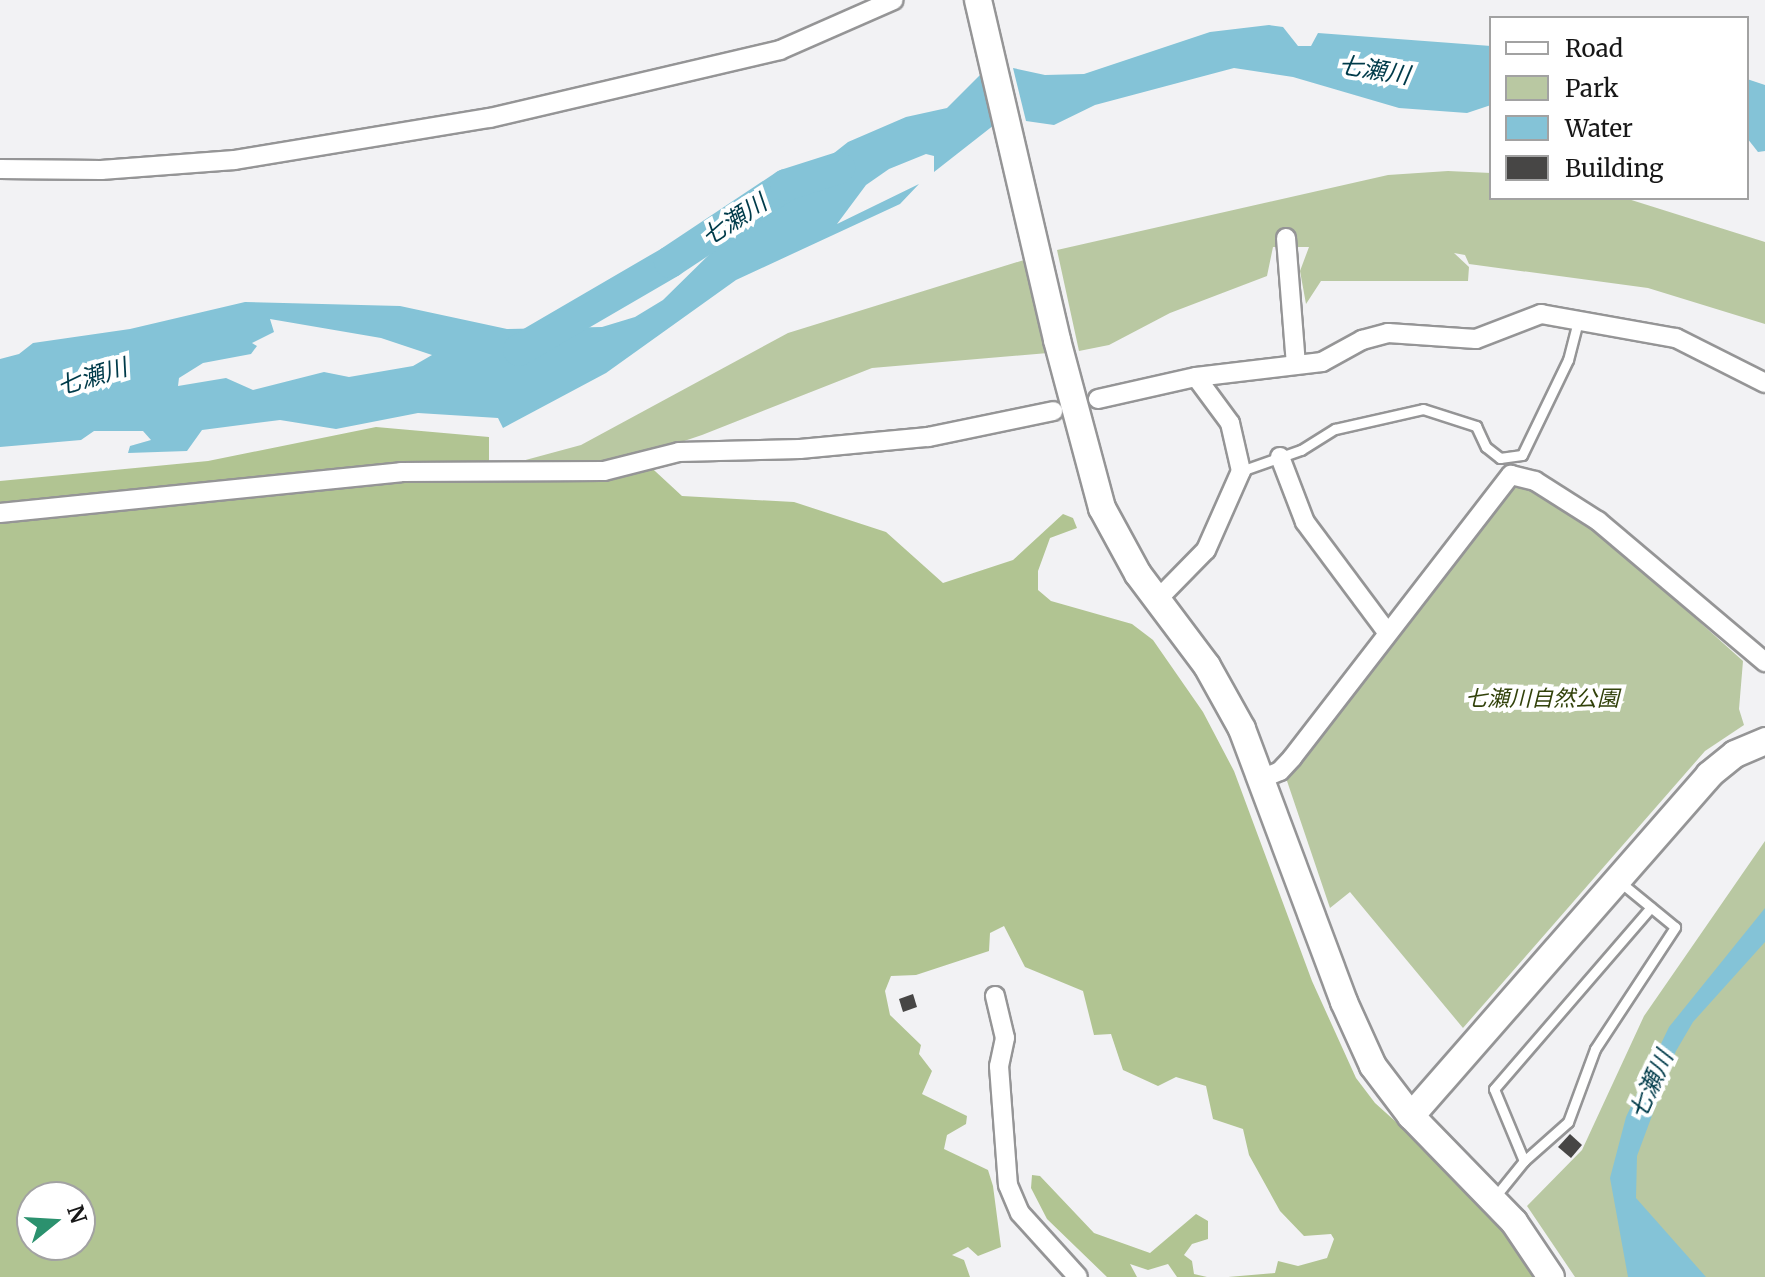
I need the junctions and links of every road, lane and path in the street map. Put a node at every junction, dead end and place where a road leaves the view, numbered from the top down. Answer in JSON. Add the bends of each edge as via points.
{"nodes":[{"id":1,"x":894,"y":0,"type":"edge"},
{"id":2,"x":981,"y":10,"type":"edge"},
{"id":3,"x":0,"y":169,"type":"edge"},
{"id":4,"x":1286,"y":238,"type":"dead end"},
{"id":5,"x":1578,"y":317,"type":"junction"},
{"id":6,"x":1296,"y":365,"type":"junction"},
{"id":7,"x":1196,"y":377,"type":"junction"},
{"id":8,"x":1765,"y":383,"type":"edge"},
{"id":9,"x":1098,"y":399,"type":"dead end"},
{"id":10,"x":1053,"y":411,"type":"dead end"},
{"id":11,"x":1280,"y":457,"type":"junction"},
{"id":12,"x":1510,"y":468,"type":"junction"},
{"id":13,"x":1241,"y":471,"type":"junction"},
{"id":14,"x":0,"y":513,"type":"edge"},
{"id":15,"x":1156,"y":601,"type":"junction"},
{"id":16,"x":1387,"y":632,"type":"junction"},
{"id":17,"x":1765,"y":662,"type":"edge"},
{"id":18,"x":1765,"y":741,"type":"edge"},
{"id":19,"x":1263,"y":778,"type":"junction"},
{"id":20,"x":1618,"y":880,"type":"junction"},
{"id":21,"x":1651,"y":907,"type":"junction"},
{"id":22,"x":995,"y":996,"type":"dead end"},
{"id":23,"x":1411,"y":1116,"type":"junction"},
{"id":24,"x":1524,"y":1161,"type":"junction"},
{"id":25,"x":1493,"y":1199,"type":"junction"},
{"id":26,"x":1078,"y":1277,"type":"edge"},
{"id":27,"x":1551,"y":1277,"type":"edge"}],
"edges":[{"from":1,"to":3,"type":"street","via":[[780,50],[490,118],[235,160],[101,170]]},
{"from":2,"to":15,"type":"street","via":[[1095,490],[1119,543]]},
{"from":4,"to":6,"type":"street"},
{"from":5,"to":6,"type":"street","via":[[1533,314],[1468,340],[1388,333],[1356,342],[1326,361]]},
{"from":5,"to":8,"type":"street","via":[[1676,338]]},
{"from":5,"to":12,"type":"lane","via":[[1568,360],[1530,447]]},
{"from":6,"to":7,"type":"street"},
{"from":7,"to":9,"type":"street"},
{"from":7,"to":13,"type":"street","via":[[1230,423]]},
{"from":10,"to":14,"type":"street","via":[[928,437],[800,449],[679,452],[604,471],[339,477]]},
{"from":11,"to":12,"type":"lane","via":[[1335,429],[1423,409],[1476,426],[1486,447]]},
{"from":11,"to":13,"type":"lane"},
{"from":11,"to":16,"type":"street","via":[[1305,522]]},
{"from":12,"to":16,"type":"street"},
{"from":12,"to":17,"type":"street","via":[[1598,521]]},
{"from":13,"to":15,"type":"street","via":[[1206,550]]},
{"from":15,"to":19,"type":"street","via":[[1218,683]]},
{"from":16,"to":19,"type":"street","via":[[1292,758]]},
{"from":18,"to":20,"type":"street","via":[[1718,767]]},
{"from":19,"to":23,"type":"street","via":[[1355,1029],[1373,1066]]},
{"from":20,"to":21,"type":"lane"},
{"from":20,"to":23,"type":"street"},
{"from":21,"to":24,"type":"lane","via":[[1675,927],[1595,1049],[1568,1122]]},
{"from":21,"to":24,"type":"lane","via":[[1494,1089]]},
{"from":22,"to":26,"type":"street","via":[[1005,1038],[999,1066],[1008,1185],[1020,1213]]},
{"from":23,"to":25,"type":"street"},
{"from":24,"to":25,"type":"lane"},
{"from":25,"to":27,"type":"street"}]}
